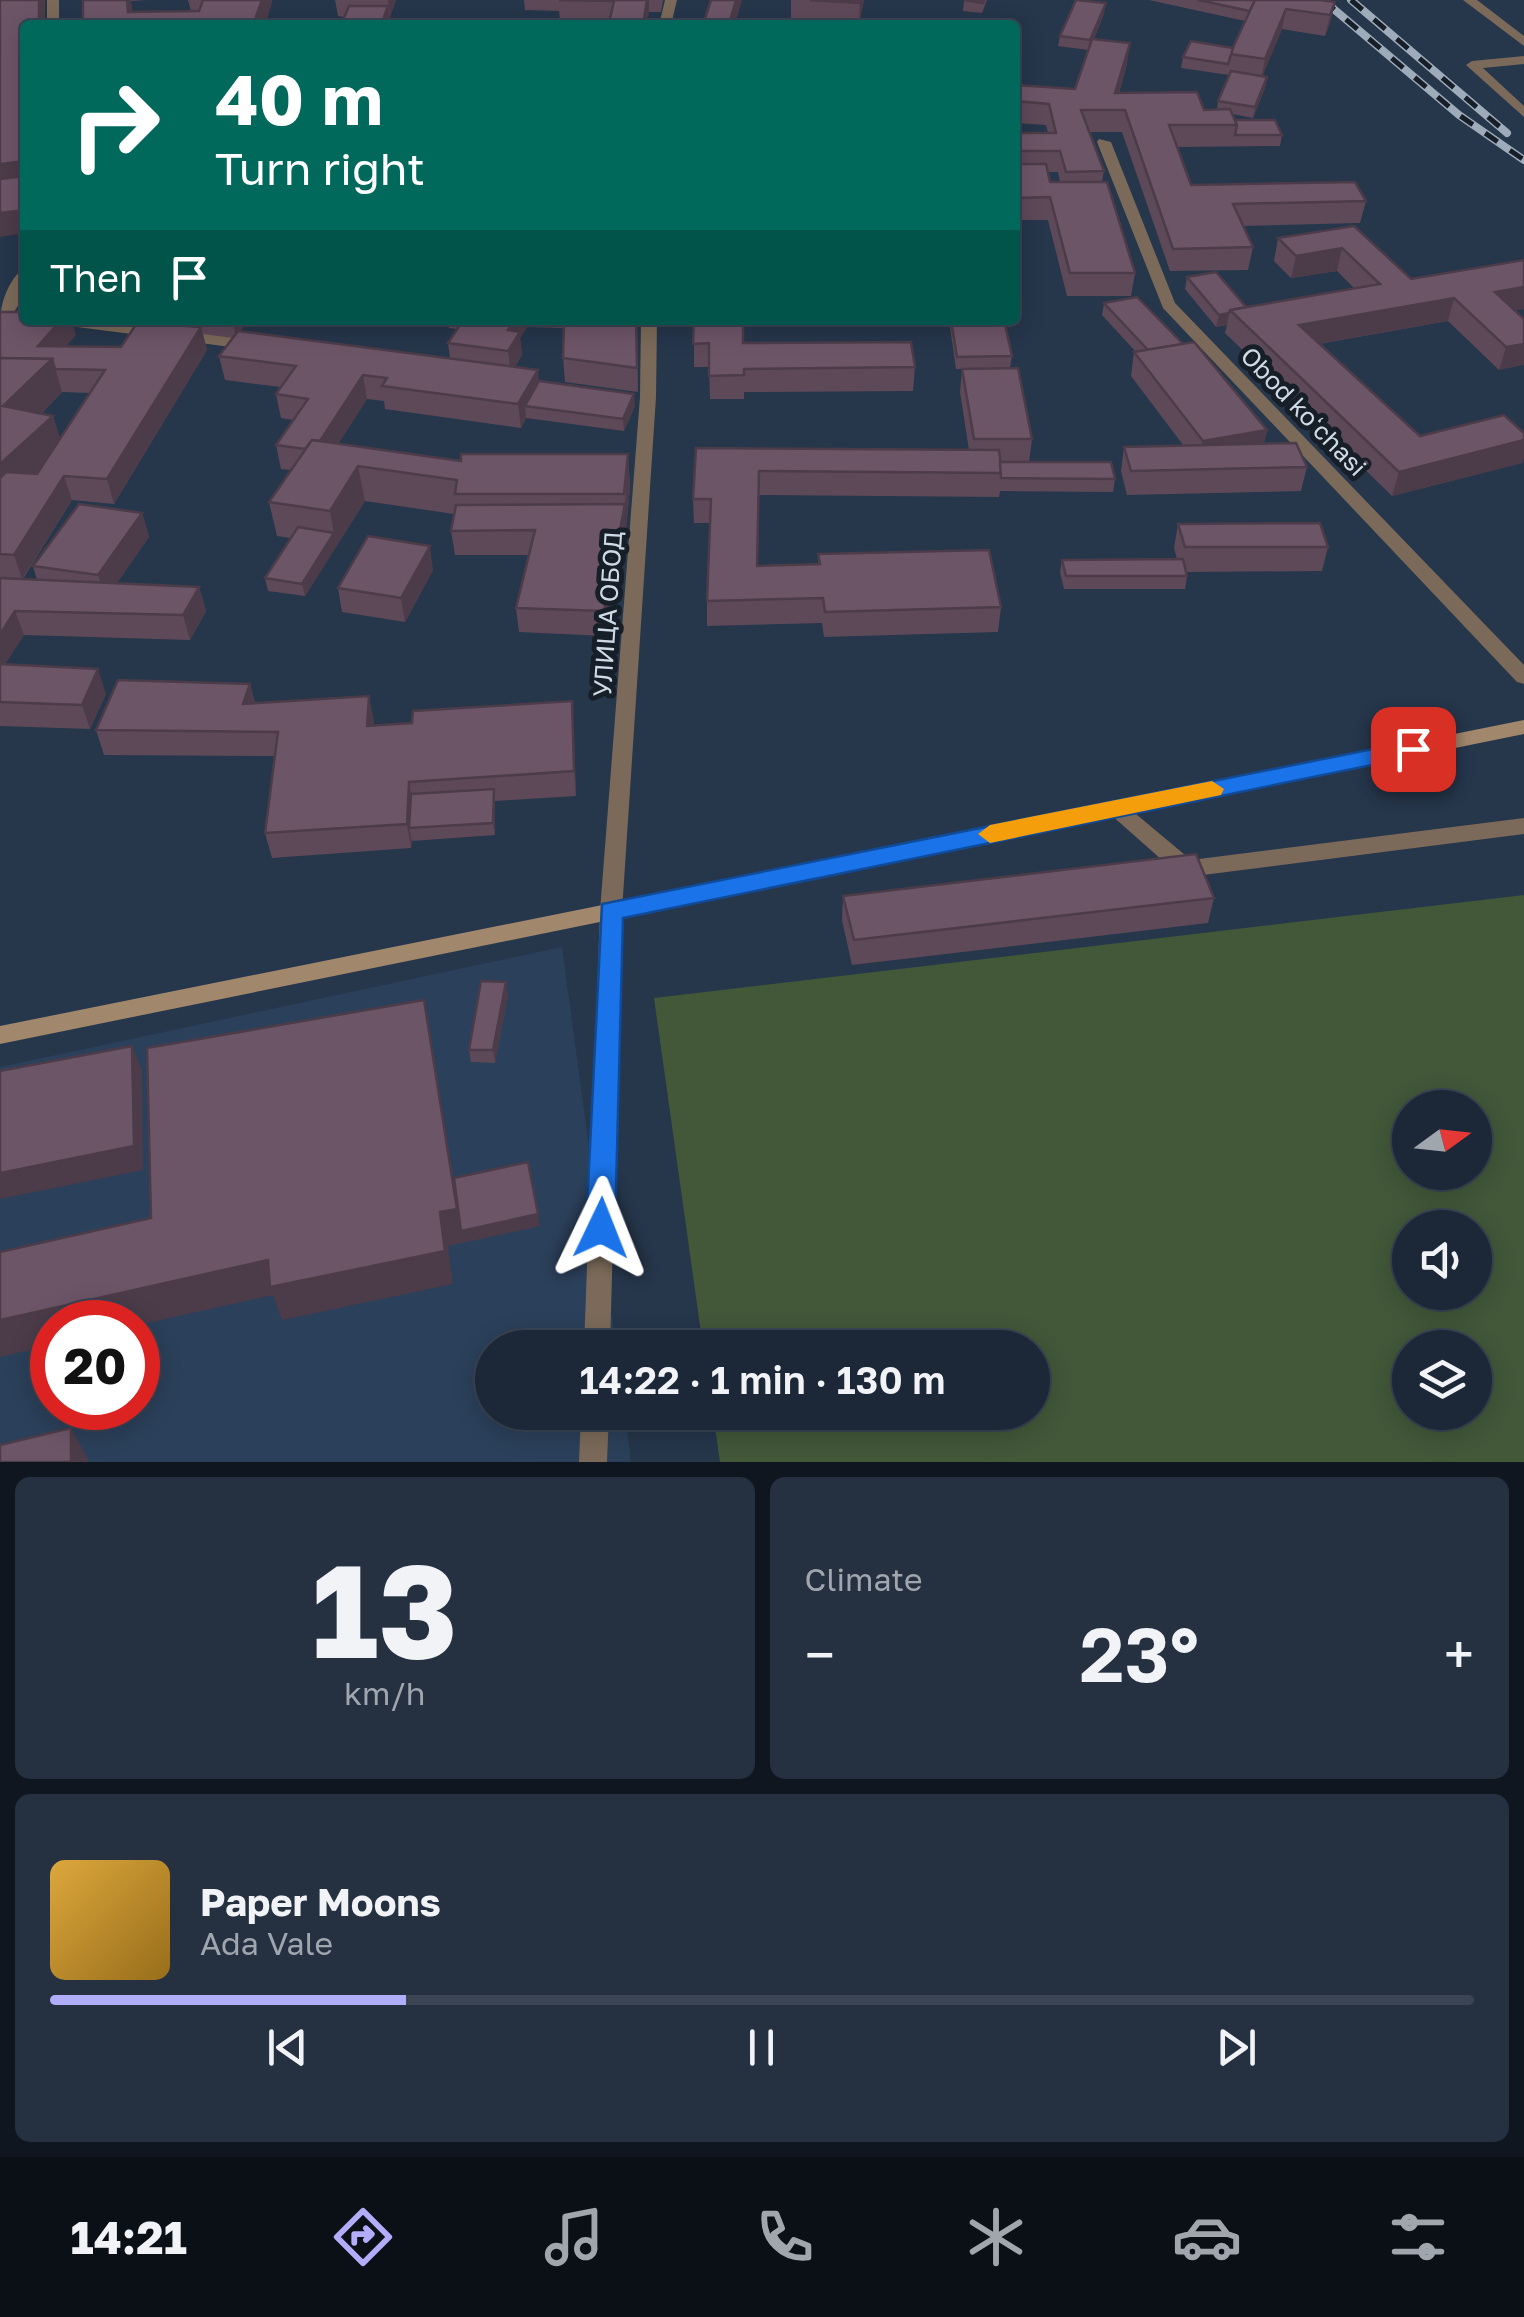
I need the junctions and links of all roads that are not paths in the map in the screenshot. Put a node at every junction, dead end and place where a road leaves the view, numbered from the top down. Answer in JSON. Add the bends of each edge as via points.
{"nodes":[{"id":1,"x":1469,"y":0,"type":"edge"},
{"id":2,"x":1524,"y":42,"type":"edge"},
{"id":3,"x":1524,"y":60,"type":"edge"},
{"id":4,"x":1524,"y":112,"type":"edge"},
{"id":5,"x":1104,"y":142,"type":"dead end"},
{"id":6,"x":20,"y":281,"type":"edge"},
{"id":7,"x":3,"y":313,"type":"edge"},
{"id":8,"x":100,"y":325,"type":"edge"},
{"id":9,"x":648,"y":325,"type":"edge"},
{"id":10,"x":276,"y":348,"type":"edge"},
{"id":11,"x":1524,"y":677,"type":"edge"},
{"id":12,"x":1524,"y":726,"type":"edge"},
{"id":13,"x":1117,"y":808,"type":"junction"},
{"id":14,"x":1524,"y":826,"type":"edge"},
{"id":15,"x":611,"y":911,"type":"junction"},
{"id":16,"x":0,"y":1035,"type":"edge"},
{"id":17,"x":598,"y":1330,"type":"edge"},
{"id":18,"x":595,"y":1430,"type":"edge"},
{"id":19,"x":594,"y":1462,"type":"edge"}],
"edges":[{"from":1,"to":2,"type":"street"},
{"from":3,"to":4,"type":"street","via":[[1472,65]]},
{"from":5,"to":11,"type":"street","name":"Obod koʻchasi","via":[[1168,305]]},
{"from":6,"to":7,"type":"street"},
{"from":8,"to":10,"type":"street"},
{"from":9,"to":15,"type":"street","name":"УЛИЦА ОБОД","via":[[638,396]]},
{"from":12,"to":13,"type":"main road"},
{"from":13,"to":14,"type":"street","via":[[1188,869]]},
{"from":13,"to":15,"type":"main road"},
{"from":15,"to":16,"type":"main road"},
{"from":15,"to":17,"type":"street","name":"УЛИЦА ОБОД"},
{"from":18,"to":19,"type":"street"}]}
